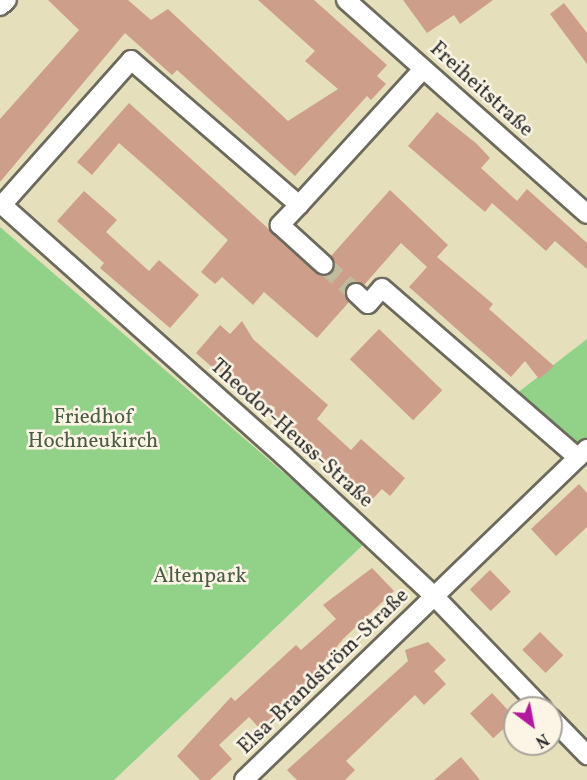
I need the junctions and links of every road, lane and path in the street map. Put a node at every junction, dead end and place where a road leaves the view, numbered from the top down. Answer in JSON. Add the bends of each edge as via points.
{"nodes":[{"id":1,"x":7,"y":0,"type":"edge"},
{"id":2,"x":346,"y":0,"type":"edge"},
{"id":3,"x":0,"y":6,"type":"edge"},
{"id":4,"x":423,"y":69,"type":"junction"},
{"id":5,"x":1,"y":204,"type":"edge"},
{"id":6,"x":298,"y":205,"type":"junction"},
{"id":7,"x":587,"y":214,"type":"edge"},
{"id":8,"x":324,"y":265,"type":"tunnel mouth"},
{"id":9,"x":356,"y":293,"type":"tunnel mouth"},
{"id":10,"x":582,"y":453,"type":"edge"},
{"id":11,"x":435,"y":597,"type":"junction"},
{"id":12,"x":530,"y":696,"type":"edge"},
{"id":13,"x":563,"y":730,"type":"edge"},
{"id":14,"x":587,"y":755,"type":"edge"},
{"id":15,"x":244,"y":780,"type":"edge"}],
"edges":[{"from":1,"to":3,"type":"street"},
{"from":2,"to":4,"type":"street","name":"Freiheitstraße"},
{"from":4,"to":6,"type":"street"},
{"from":4,"to":7,"type":"street","name":"Freiheitstraße"},
{"from":5,"to":6,"type":"street","via":[[131,60]]},
{"from":5,"to":11,"type":"street","name":"Theodor-Heuss-Straße"},
{"from":6,"to":8,"type":"street","via":[[280,225]]},
{"from":9,"to":10,"type":"street","via":[[368,304],[382,288]]},
{"from":10,"to":11,"type":"street","name":"Elsa-Brandström-Straße"},
{"from":11,"to":12,"type":"street","name":"Theodor-Heuss-Straße"},
{"from":11,"to":15,"type":"street","name":"Elsa-Brandström-Straße"},
{"from":13,"to":14,"type":"street"}]}
